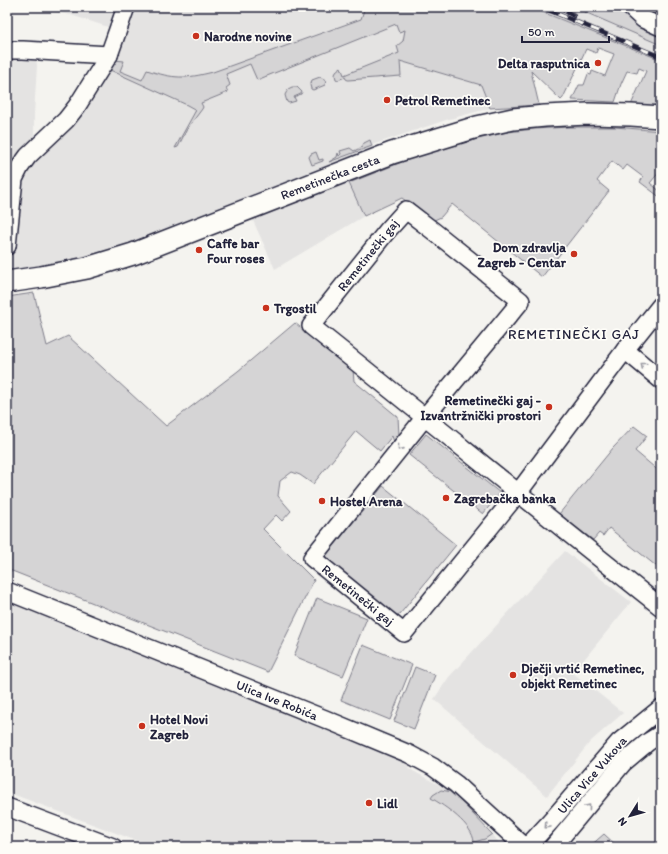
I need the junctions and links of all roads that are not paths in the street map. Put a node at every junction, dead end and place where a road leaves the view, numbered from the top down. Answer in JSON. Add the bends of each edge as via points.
{"nodes":[{"id":1,"x":126,"y":7,"type":"edge"},
{"id":2,"x":630,"y":7,"type":"edge"},
{"id":3,"x":661,"y":27,"type":"edge"},
{"id":4,"x":7,"y":50,"type":"edge"},
{"id":5,"x":109,"y":55,"type":"junction"},
{"id":6,"x":661,"y":118,"type":"edge"},
{"id":7,"x":7,"y":246,"type":"edge"},
{"id":8,"x":7,"y":282,"type":"edge"},
{"id":9,"x":661,"y":305,"type":"edge"},
{"id":10,"x":624,"y":350,"type":"junction"},
{"id":11,"x":661,"y":380,"type":"edge"},
{"id":12,"x":425,"y":417,"type":"junction"},
{"id":13,"x":518,"y":493,"type":"junction"},
{"id":14,"x":7,"y":591,"type":"edge"},
{"id":15,"x":661,"y":607,"type":"edge"},
{"id":16,"x":661,"y":708,"type":"edge"},
{"id":17,"x":661,"y":734,"type":"edge"},
{"id":18,"x":7,"y":807,"type":"edge"},
{"id":19,"x":113,"y":847,"type":"edge"},
{"id":20,"x":526,"y":847,"type":"edge"},
{"id":21,"x":553,"y":847,"type":"edge"}],
"edges":[{"from":1,"to":5,"type":"street"},
{"from":2,"to":3,"type":"street","via":[[643,19]]},
{"from":4,"to":5,"type":"street"},
{"from":5,"to":7,"type":"street","via":[[66,120],[20,167],[14,179]]},
{"from":6,"to":8,"type":"main road","name":"Remetinečka cesta","via":[[588,114],[545,116],[513,119],[477,128],[392,153],[133,254],[87,268]]},
{"from":9,"to":10,"type":"street","name":"Remetinečki gaj"},
{"from":11,"to":10,"type":"street","one_way":true},
{"from":10,"to":13,"type":"street","name":"Remetinečki gaj"},
{"from":12,"to":12,"type":"street","name":"Remetinečki gaj","via":[[311,326],[406,210],[521,301]]},
{"from":12,"to":13,"type":"street","name":"Remetinečki gaj"},
{"from":12,"to":13,"type":"street","name":"Remetinečki gaj","one_way":true,"via":[[312,558],[404,633]]},
{"from":13,"to":15,"type":"street","name":"Remetinečki gaj"},
{"from":14,"to":20,"type":"street","name":"Ulica Ive Robića","via":[[409,754],[456,784]]},
{"from":16,"to":20,"type":"street","name":"Ulica Vice Vukova","one_way":true,"via":[[619,742]]},
{"from":21,"to":17,"type":"street","name":"Ulica Vice Vukova","one_way":true,"via":[[623,763],[643,745]]},
{"from":18,"to":19,"type":"street"}]}
